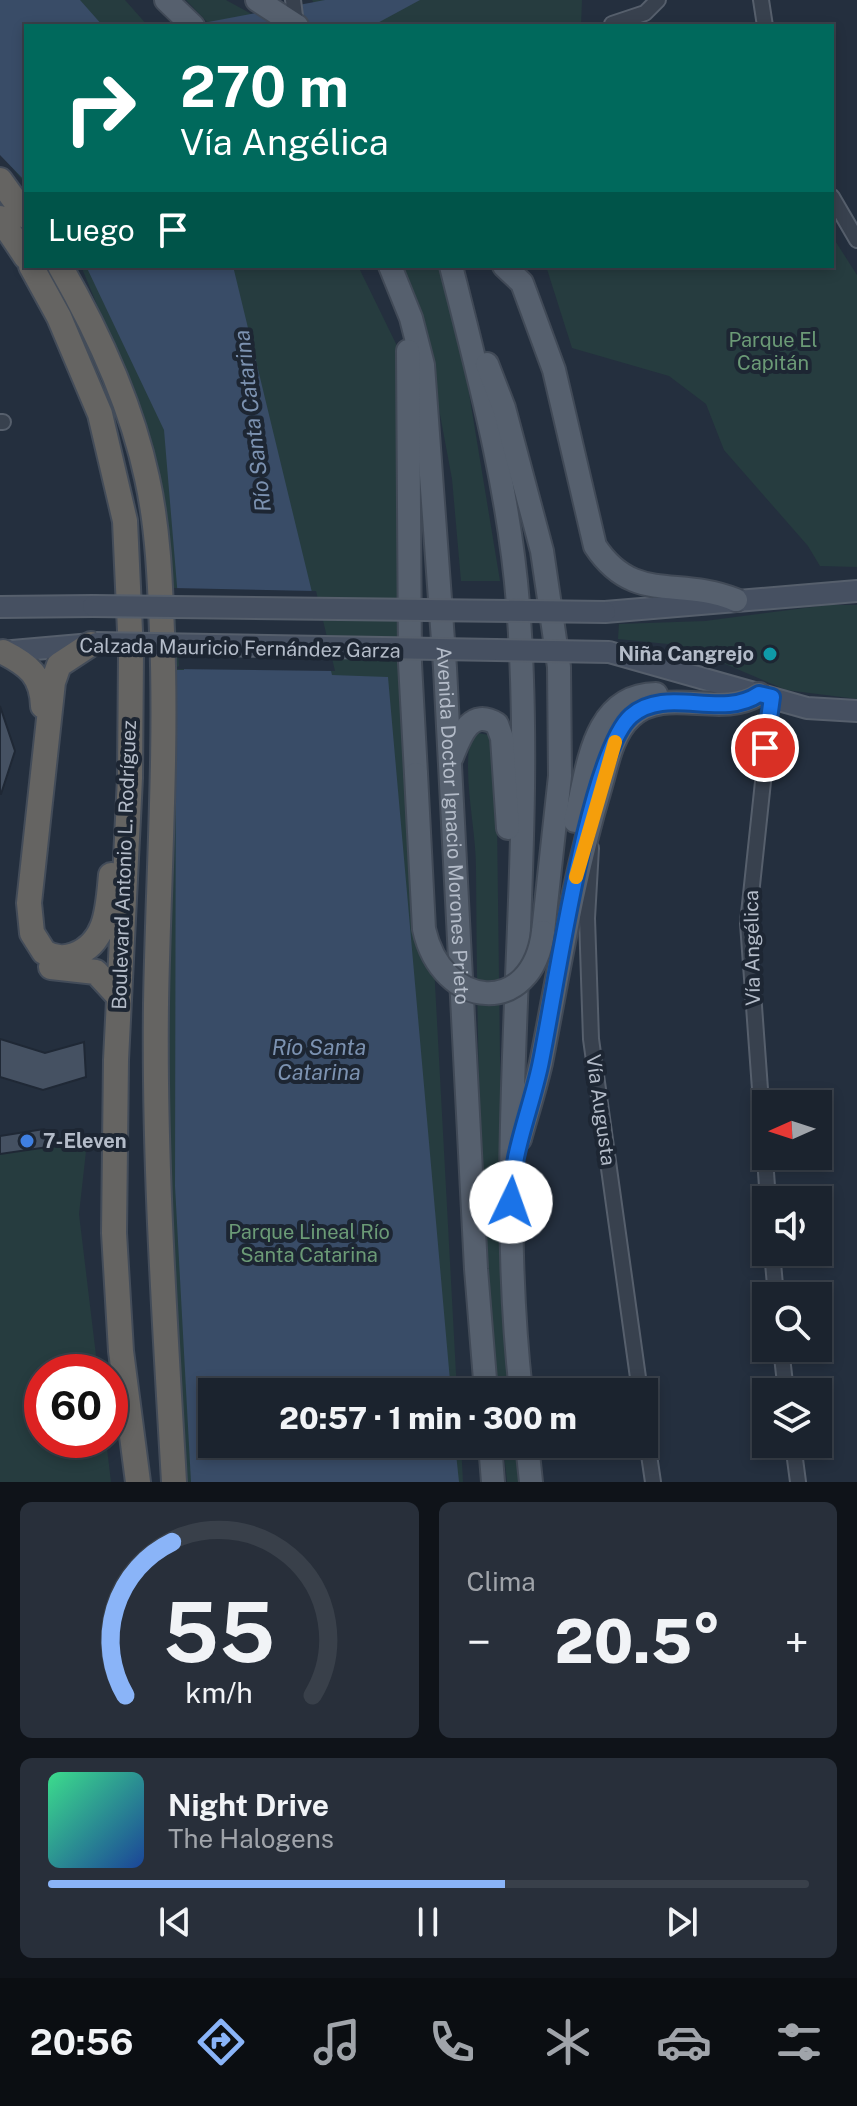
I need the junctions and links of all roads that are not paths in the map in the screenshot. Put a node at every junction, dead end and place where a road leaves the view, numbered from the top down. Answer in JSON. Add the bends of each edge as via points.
{"nodes":[{"id":1,"x":166,"y":0,"type":"edge"},
{"id":2,"x":257,"y":0,"type":"edge"},
{"id":3,"x":293,"y":0,"type":"edge"},
{"id":4,"x":658,"y":0,"type":"edge"},
{"id":5,"x":761,"y":0,"type":"edge"},
{"id":6,"x":191,"y":24,"type":"edge"},
{"id":7,"x":294,"y":24,"type":"edge"},
{"id":8,"x":296,"y":24,"type":"edge"},
{"id":9,"x":612,"y":24,"type":"dead end"},
{"id":10,"x":765,"y":24,"type":"edge"},
{"id":11,"x":0,"y":180,"type":"edge"},
{"id":12,"x":834,"y":200,"type":"edge"},
{"id":13,"x":24,"y":213,"type":"edge"},
{"id":14,"x":0,"y":218,"type":"edge"},
{"id":15,"x":857,"y":240,"type":"edge"},
{"id":16,"x":24,"y":254,"type":"edge"},
{"id":17,"x":32,"y":268,"type":"edge"},
{"id":18,"x":61,"y":268,"type":"edge"},
{"id":19,"x":391,"y":268,"type":"edge"},
{"id":20,"x":452,"y":268,"type":"edge"},
{"id":21,"x":506,"y":268,"type":"edge"},
{"id":22,"x":411,"y":318,"type":"junction"},
{"id":23,"x":469,"y":338,"type":"junction"},
{"id":24,"x":857,"y":591,"type":"edge"},
{"id":25,"x":736,"y":600,"type":"junction"},
{"id":26,"x":0,"y":607,"type":"edge"},
{"id":27,"x":93,"y":644,"type":"junction"},
{"id":28,"x":2,"y":652,"type":"edge"},
{"id":29,"x":766,"y":696,"type":"junction"},
{"id":30,"x":712,"y":704,"type":"junction"},
{"id":31,"x":857,"y":711,"type":"edge"},
{"id":32,"x":451,"y":761,"type":"junction"},
{"id":33,"x":130,"y":778,"type":"junction"},
{"id":34,"x":589,"y":826,"type":"junction"},
{"id":35,"x":520,"y":924,"type":"junction"},
{"id":36,"x":543,"y":932,"type":"junction"},
{"id":37,"x":119,"y":997,"type":"junction"},
{"id":38,"x":511,"y":1171,"type":"junction"},
{"id":39,"x":767,"y":1186,"type":"edge"},
{"id":40,"x":485,"y":1378,"type":"edge"},
{"id":41,"x":520,"y":1378,"type":"edge"},
{"id":42,"x":638,"y":1378,"type":"edge"},
{"id":43,"x":491,"y":1458,"type":"edge"},
{"id":44,"x":528,"y":1458,"type":"edge"},
{"id":45,"x":649,"y":1458,"type":"edge"},
{"id":46,"x":795,"y":1458,"type":"edge"},
{"id":47,"x":138,"y":1482,"type":"edge"},
{"id":48,"x":174,"y":1482,"type":"edge"},
{"id":49,"x":493,"y":1482,"type":"edge"},
{"id":50,"x":531,"y":1482,"type":"edge"},
{"id":51,"x":653,"y":1482,"type":"edge"},
{"id":52,"x":798,"y":1482,"type":"edge"}],
"edges":[{"from":1,"to":6,"type":"main road"},
{"from":2,"to":7,"type":"main road"},
{"from":3,"to":8,"type":"street"},
{"from":4,"to":9,"type":"street","via":[[645,13]]},
{"from":5,"to":10,"type":"street"},
{"from":11,"to":13,"type":"highway"},
{"from":12,"to":15,"type":"street"},
{"from":14,"to":16,"type":"highway"},
{"from":17,"to":33,"type":"highway","name":"Boulevard Antonio L. Rodríguez","via":[[80,365],[116,470],[130,571]]},
{"from":18,"to":48,"type":"highway","name":"Boulevard Antonio L. Rodríguez","via":[[111,368],[139,446],[156,524],[164,695],[156,1007],[158,1185]]},
{"from":19,"to":22,"type":"main road","name":"Avenida Doctor Ignacio Morones Prieto"},
{"from":20,"to":23,"type":"main road"},
{"from":21,"to":25,"type":"main road","via":[[522,283],[537,319],[595,546],[610,569],[643,584],[707,589]]},
{"from":22,"to":32,"type":"main road","name":"Avenida Doctor Ignacio Morones Prieto","via":[[423,365]]},
{"from":22,"to":36,"type":"main road","bridge":true,"via":[[410,663],[424,929],[443,974],[477,993],[509,988],[536,964]]},
{"from":23,"to":35,"type":"main road","via":[[491,422],[518,606]]},
{"from":23,"to":36,"type":"main road","via":[[496,381],[542,551],[555,632],[561,713]]},
{"from":24,"to":25,"type":"main road","name":"Calzada Mauricio Fernández Garza"},
{"from":25,"to":26,"type":"main road","name":"Calzada Mauricio Fernández Garza","bridge":true,"via":[[605,612]]},
{"from":27,"to":28,"type":"main road","name":"Calzada Mauricio Fernández Garza"},
{"from":27,"to":29,"type":"main road","name":"Calzada Mauricio Fernández Garza","bridge":true,"via":[[609,652]]},
{"from":27,"to":33,"type":"highway","via":[[59,665],[53,682],[29,903],[32,933],[51,956],[80,952],[102,931]]},
{"from":28,"to":37,"type":"highway","via":[[29,667],[42,688],[18,906],[21,938],[31,955],[46,965],[103,975]]},
{"from":29,"to":30,"type":"main road","via":[[741,704]]},
{"from":29,"to":31,"type":"main road","name":"Calzada Mauricio Fernández Garza","via":[[807,708]]},
{"from":29,"to":39,"type":"street","name":"Vía Angélica","via":[[748,923]]},
{"from":30,"to":34,"type":"main road","via":[[654,706],[631,716],[615,740]]},
{"from":30,"to":36,"type":"main road","via":[[652,694],[637,696],[612,711],[594,740],[556,905]]},
{"from":32,"to":35,"type":"main road","via":[[469,724],[481,718],[497,724]]},
{"from":32,"to":40,"type":"main road","name":"Avenida Doctor Ignacio Morones Prieto"},
{"from":33,"to":37,"type":"highway","name":"Boulevard Antonio L. Rodríguez"},
{"from":34,"to":38,"type":"main road","via":[[538,1073]]},
{"from":34,"to":42,"type":"street","name":"Vía Augusta","via":[[586,946],[591,1039]]},
{"from":35,"to":38,"type":"main road"},
{"from":37,"to":47,"type":"highway","name":"Boulevard Antonio L. Rodríguez","via":[[116,1297]]},
{"from":38,"to":41,"type":"main road"},
{"from":43,"to":49,"type":"main road"},
{"from":44,"to":50,"type":"main road"},
{"from":45,"to":51,"type":"street"},
{"from":46,"to":52,"type":"street"}]}
